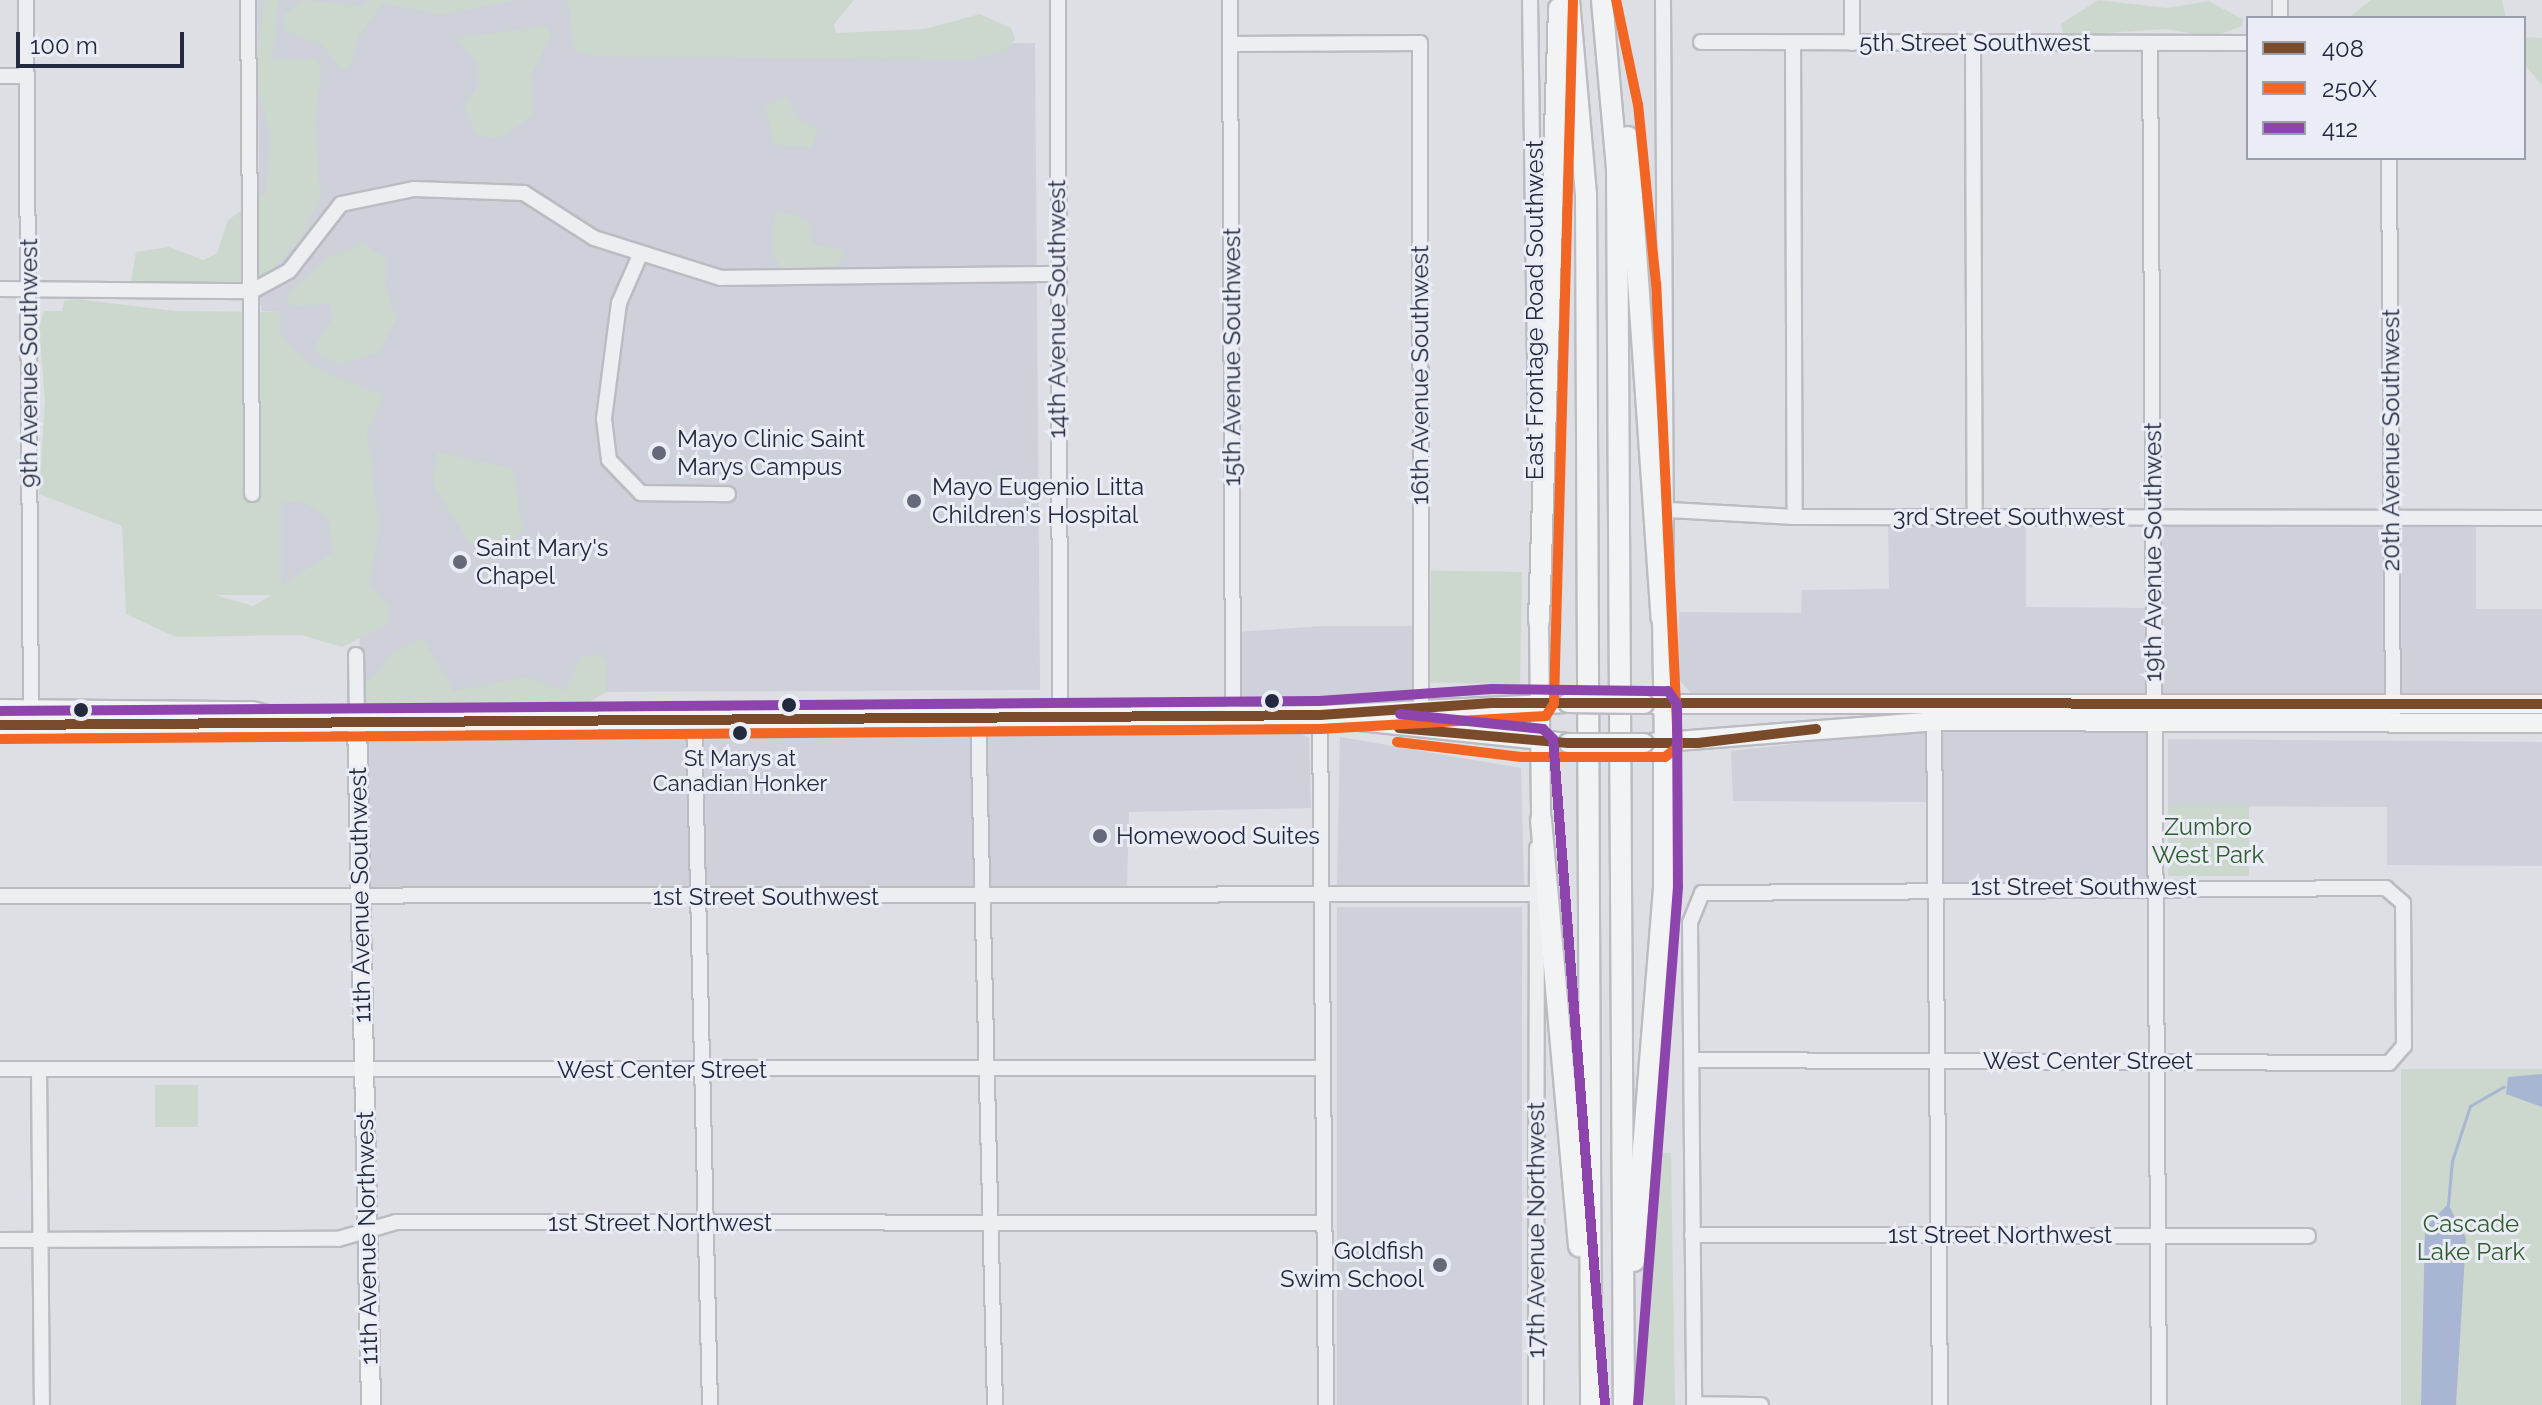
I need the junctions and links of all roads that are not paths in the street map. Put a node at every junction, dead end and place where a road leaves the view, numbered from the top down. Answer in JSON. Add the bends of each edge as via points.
{"nodes":[{"id":1,"x":26,"y":0,"type":"edge"},
{"id":2,"x":248,"y":0,"type":"edge"},
{"id":3,"x":1058,"y":0,"type":"edge"},
{"id":4,"x":1230,"y":0,"type":"edge"},
{"id":5,"x":1530,"y":0,"type":"edge"},
{"id":6,"x":1559,"y":0,"type":"edge"},
{"id":7,"x":1569,"y":0,"type":"edge"},
{"id":8,"x":1663,"y":0,"type":"edge"},
{"id":9,"x":1852,"y":0,"type":"edge"},
{"id":10,"x":1603,"y":6,"type":"edge"},
{"id":11,"x":1701,"y":42,"type":"dead end"},
{"id":12,"x":1793,"y":43,"type":"junction"},
{"id":13,"x":1852,"y":43,"type":"junction"},
{"id":14,"x":1973,"y":43,"type":"junction"},
{"id":15,"x":2150,"y":43,"type":"junction"},
{"id":16,"x":2246,"y":43,"type":"edge"},
{"id":17,"x":1231,"y":44,"type":"junction"},
{"id":18,"x":0,"y":76,"type":"edge"},
{"id":19,"x":27,"y":76,"type":"junction"},
{"id":20,"x":2389,"y":160,"type":"edge"},
{"id":21,"x":640,"y":255,"type":"junction"},
{"id":22,"x":1057,"y":274,"type":"junction"},
{"id":23,"x":0,"y":289,"type":"edge"},
{"id":24,"x":29,"y":290,"type":"junction"},
{"id":25,"x":252,"y":291,"type":"junction"},
{"id":26,"x":252,"y":494,"type":"dead end"},
{"id":27,"x":728,"y":494,"type":"dead end"},
{"id":28,"x":1669,"y":510,"type":"junction"},
{"id":29,"x":1975,"y":516,"type":"junction"},
{"id":30,"x":1795,"y":517,"type":"junction"},
{"id":31,"x":2153,"y":517,"type":"junction"},
{"id":32,"x":2391,"y":518,"type":"junction"},
{"id":33,"x":2542,"y":518,"type":"edge"},
{"id":34,"x":1662,"y":619,"type":"junction"},
{"id":35,"x":1539,"y":621,"type":"junction"},
{"id":36,"x":356,"y":655,"type":"dead end"},
{"id":37,"x":1540,"y":703,"type":"junction"},
{"id":38,"x":1654,"y":704,"type":"junction"},
{"id":39,"x":2542,"y":704,"type":"edge"},
{"id":40,"x":1421,"y":708,"type":"junction"},
{"id":41,"x":0,"y":709,"type":"edge"},
{"id":42,"x":2153,"y":712,"type":"junction"},
{"id":43,"x":1934,"y":713,"type":"junction"},
{"id":44,"x":2393,"y":713,"type":"junction"},
{"id":45,"x":1233,"y":714,"type":"junction"},
{"id":46,"x":978,"y":715,"type":"junction"},
{"id":47,"x":1060,"y":715,"type":"junction"},
{"id":48,"x":1320,"y":715,"type":"junction"},
{"id":49,"x":31,"y":717,"type":"junction"},
{"id":50,"x":694,"y":717,"type":"junction"},
{"id":51,"x":357,"y":719,"type":"junction"},
{"id":52,"x":2542,"y":723,"type":"edge"},
{"id":53,"x":0,"y":725,"type":"edge"},
{"id":54,"x":1540,"y":743,"type":"junction"},
{"id":55,"x":1654,"y":743,"type":"junction"},
{"id":56,"x":1541,"y":820,"type":"junction"},
{"id":57,"x":2155,"y":887,"type":"junction"},
{"id":58,"x":1935,"y":888,"type":"junction"},
{"id":59,"x":1323,"y":894,"type":"junction"},
{"id":60,"x":1533,"y":894,"type":"junction"},
{"id":61,"x":0,"y":896,"type":"edge"},
{"id":62,"x":981,"y":896,"type":"junction"},
{"id":63,"x":696,"y":897,"type":"junction"},
{"id":64,"x":360,"y":900,"type":"junction"},
{"id":65,"x":2404,"y":976,"type":"joint"},
{"id":66,"x":1692,"y":1060,"type":"junction"},
{"id":67,"x":1936,"y":1060,"type":"junction"},
{"id":68,"x":2157,"y":1060,"type":"junction"},
{"id":69,"x":1323,"y":1068,"type":"junction"},
{"id":70,"x":0,"y":1069,"type":"edge"},
{"id":71,"x":39,"y":1069,"type":"junction"},
{"id":72,"x":985,"y":1069,"type":"junction"},
{"id":73,"x":700,"y":1070,"type":"junction"},
{"id":74,"x":363,"y":1072,"type":"junction"},
{"id":75,"x":986,"y":1222,"type":"junction"},
{"id":76,"x":705,"y":1223,"type":"junction"},
{"id":77,"x":1323,"y":1223,"type":"junction"},
{"id":78,"x":367,"y":1231,"type":"junction"},
{"id":79,"x":1692,"y":1235,"type":"junction"},
{"id":80,"x":1939,"y":1235,"type":"junction"},
{"id":81,"x":2159,"y":1235,"type":"junction"},
{"id":82,"x":2308,"y":1236,"type":"dead end"},
{"id":83,"x":0,"y":1240,"type":"edge"},
{"id":84,"x":41,"y":1240,"type":"junction"},
{"id":85,"x":1591,"y":1351,"type":"junction"},
{"id":86,"x":1624,"y":1352,"type":"junction"},
{"id":87,"x":42,"y":1405,"type":"edge"},
{"id":88,"x":371,"y":1405,"type":"edge"},
{"id":89,"x":710,"y":1405,"type":"edge"},
{"id":90,"x":995,"y":1405,"type":"edge"},
{"id":91,"x":1326,"y":1405,"type":"edge"},
{"id":92,"x":1536,"y":1405,"type":"edge"},
{"id":93,"x":1591,"y":1405,"type":"edge"},
{"id":94,"x":1624,"y":1405,"type":"edge"},
{"id":95,"x":1694,"y":1405,"type":"edge"},
{"id":96,"x":1761,"y":1405,"type":"edge"},
{"id":97,"x":1940,"y":1405,"type":"edge"},
{"id":98,"x":2159,"y":1405,"type":"edge"}],
"edges":[{"from":1,"to":19,"type":"street","name":"9th Avenue Southwest"},
{"from":2,"to":25,"type":"street"},
{"from":3,"to":22,"type":"street","name":"14th Avenue Southwest"},
{"from":4,"to":17,"type":"street","name":"15th Avenue Southwest"},
{"from":5,"to":35,"type":"street","name":"East Frontage Road Southwest"},
{"from":6,"to":35,"type":"highway","via":[[1559,196]]},
{"from":7,"to":85,"type":"highway","via":[[1586,194]]},
{"from":8,"to":28,"type":"street"},
{"from":9,"to":13,"type":"street"},
{"from":10,"to":34,"type":"highway","via":[[1631,171]]},
{"from":10,"to":86,"type":"highway","via":[[1617,167]]},
{"from":11,"to":12,"type":"street","name":"5th Street Southwest"},
{"from":12,"to":13,"type":"street","name":"5th Street Southwest"},
{"from":12,"to":30,"type":"street"},
{"from":13,"to":14,"type":"street","name":"5th Street Southwest"},
{"from":14,"to":15,"type":"street","name":"5th Street Southwest"},
{"from":14,"to":29,"type":"street"},
{"from":15,"to":16,"type":"street","name":"5th Street Southwest"},
{"from":15,"to":31,"type":"street","name":"19th Avenue Southwest"},
{"from":17,"to":40,"type":"street","name":"16th Avenue Southwest","via":[[1420,43]]},
{"from":17,"to":45,"type":"street","name":"15th Avenue Southwest"},
{"from":18,"to":19,"type":"street"},
{"from":19,"to":24,"type":"street","name":"9th Avenue Southwest"},
{"from":20,"to":32,"type":"street","name":"20th Avenue Southwest"},
{"from":21,"to":22,"type":"street","via":[[739,280]]},
{"from":21,"to":25,"type":"street","via":[[570,228],[506,188],[377,191],[341,204],[289,271]]},
{"from":21,"to":27,"type":"street","via":[[619,303],[604,419],[607,455],[641,493]]},
{"from":22,"to":47,"type":"street","name":"14th Avenue Southwest"},
{"from":23,"to":24,"type":"street"},
{"from":24,"to":25,"type":"street"},
{"from":24,"to":49,"type":"street","name":"9th Avenue Southwest"},
{"from":25,"to":26,"type":"street"},
{"from":28,"to":30,"type":"street","name":"3rd Street Southwest"},
{"from":28,"to":34,"type":"street"},
{"from":29,"to":30,"type":"street","name":"3rd Street Southwest"},
{"from":29,"to":31,"type":"street","name":"3rd Street Southwest"},
{"from":31,"to":32,"type":"street","name":"3rd Street Southwest"},
{"from":31,"to":42,"type":"street","name":"19th Avenue Southwest"},
{"from":32,"to":33,"type":"street","name":"3rd Street Southwest"},
{"from":32,"to":44,"type":"street","name":"20th Avenue Southwest"},
{"from":34,"to":38,"type":"main road"},
{"from":35,"to":37,"type":"main road"},
{"from":36,"to":51,"type":"street"},
{"from":37,"to":38,"type":"main road","bridge":true},
{"from":37,"to":40,"type":"main road"},
{"from":37,"to":54,"type":"main road"},
{"from":38,"to":43,"type":"main road"},
{"from":38,"to":55,"type":"main road"},
{"from":39,"to":44,"type":"main road"},
{"from":40,"to":48,"type":"main road"},
{"from":41,"to":49,"type":"main road"},
{"from":42,"to":43,"type":"main road"},
{"from":42,"to":44,"type":"main road"},
{"from":42,"to":57,"type":"street","name":"19th Avenue Southwest"},
{"from":43,"to":55,"type":"main road"},
{"from":43,"to":58,"type":"street"},
{"from":44,"to":52,"type":"main road"},
{"from":45,"to":47,"type":"main road"},
{"from":45,"to":48,"type":"main road"},
{"from":46,"to":47,"type":"main road"},
{"from":46,"to":50,"type":"main road"},
{"from":46,"to":62,"type":"street"},
{"from":48,"to":54,"type":"main road"},
{"from":48,"to":59,"type":"street"},
{"from":49,"to":51,"type":"main road","via":[[253,726],[281,719]]},
{"from":49,"to":53,"type":"main road"},
{"from":50,"to":51,"type":"main road"},
{"from":50,"to":63,"type":"street"},
{"from":51,"to":64,"type":"main road","name":"11th Avenue Southwest"},
{"from":54,"to":55,"type":"main road","bridge":true},
{"from":54,"to":56,"type":"main road"},
{"from":55,"to":86,"type":"highway","via":[[1660,958]]},
{"from":56,"to":60,"type":"street","name":"17th Avenue Northwest"},
{"from":56,"to":85,"type":"highway"},
{"from":57,"to":58,"type":"street","name":"1st Street Southwest"},
{"from":57,"to":65,"type":"street","name":"1st Street Southwest","via":[[2391,889],[2403,903]]},
{"from":57,"to":68,"type":"street","name":"19th Avenue Southwest"},
{"from":58,"to":66,"type":"street","name":"1st Street Southwest","via":[[1716,888],[1693,907]]},
{"from":58,"to":67,"type":"street"},
{"from":59,"to":60,"type":"street","name":"1st Street Southwest"},
{"from":59,"to":62,"type":"street","name":"1st Street Southwest"},
{"from":59,"to":69,"type":"street"},
{"from":60,"to":92,"type":"street","name":"17th Avenue Northwest"},
{"from":61,"to":64,"type":"street","name":"1st Street Southwest"},
{"from":62,"to":63,"type":"street","name":"1st Street Southwest"},
{"from":62,"to":72,"type":"street"},
{"from":63,"to":64,"type":"street","name":"1st Street Southwest"},
{"from":63,"to":73,"type":"street"},
{"from":64,"to":74,"type":"main road","name":"11th Avenue Southwest"},
{"from":65,"to":68,"type":"street","name":"West Center Street","via":[[2404,1046],[2393,1062]]},
{"from":66,"to":67,"type":"street","name":"West Center Street"},
{"from":66,"to":79,"type":"street"},
{"from":67,"to":68,"type":"street","name":"West Center Street"},
{"from":67,"to":80,"type":"street"},
{"from":68,"to":81,"type":"street","name":"19th Avenue Southwest"},
{"from":69,"to":72,"type":"street","name":"West Center Street"},
{"from":69,"to":77,"type":"street"},
{"from":70,"to":71,"type":"street","name":"West Center Street"},
{"from":71,"to":74,"type":"street","name":"West Center Street"},
{"from":71,"to":84,"type":"street"},
{"from":72,"to":73,"type":"street","name":"West Center Street"},
{"from":72,"to":75,"type":"street"},
{"from":73,"to":74,"type":"street","name":"West Center Street"},
{"from":73,"to":76,"type":"street"},
{"from":74,"to":78,"type":"main road","name":"11th Avenue Northwest"},
{"from":75,"to":76,"type":"street","name":"1st Street Northwest"},
{"from":75,"to":77,"type":"street","name":"1st Street Northwest"},
{"from":75,"to":90,"type":"street"},
{"from":76,"to":78,"type":"street","name":"1st Street Northwest","via":[[396,1222]]},
{"from":76,"to":89,"type":"street"},
{"from":77,"to":91,"type":"street"},
{"from":78,"to":84,"type":"street","name":"1st Street Northwest","via":[[338,1239]]},
{"from":78,"to":88,"type":"main road","name":"11th Avenue Northwest"},
{"from":79,"to":80,"type":"street","name":"1st Street Northwest"},
{"from":79,"to":95,"type":"street"},
{"from":80,"to":81,"type":"street","name":"1st Street Northwest"},
{"from":80,"to":97,"type":"street"},
{"from":81,"to":82,"type":"street","name":"1st Street Northwest"},
{"from":81,"to":98,"type":"street","name":"19th Avenue Southwest"},
{"from":83,"to":84,"type":"street","name":"1st Street Northwest"},
{"from":84,"to":87,"type":"street"},
{"from":85,"to":93,"type":"highway"},
{"from":86,"to":94,"type":"highway"},
{"from":95,"to":96,"type":"street"}]}
